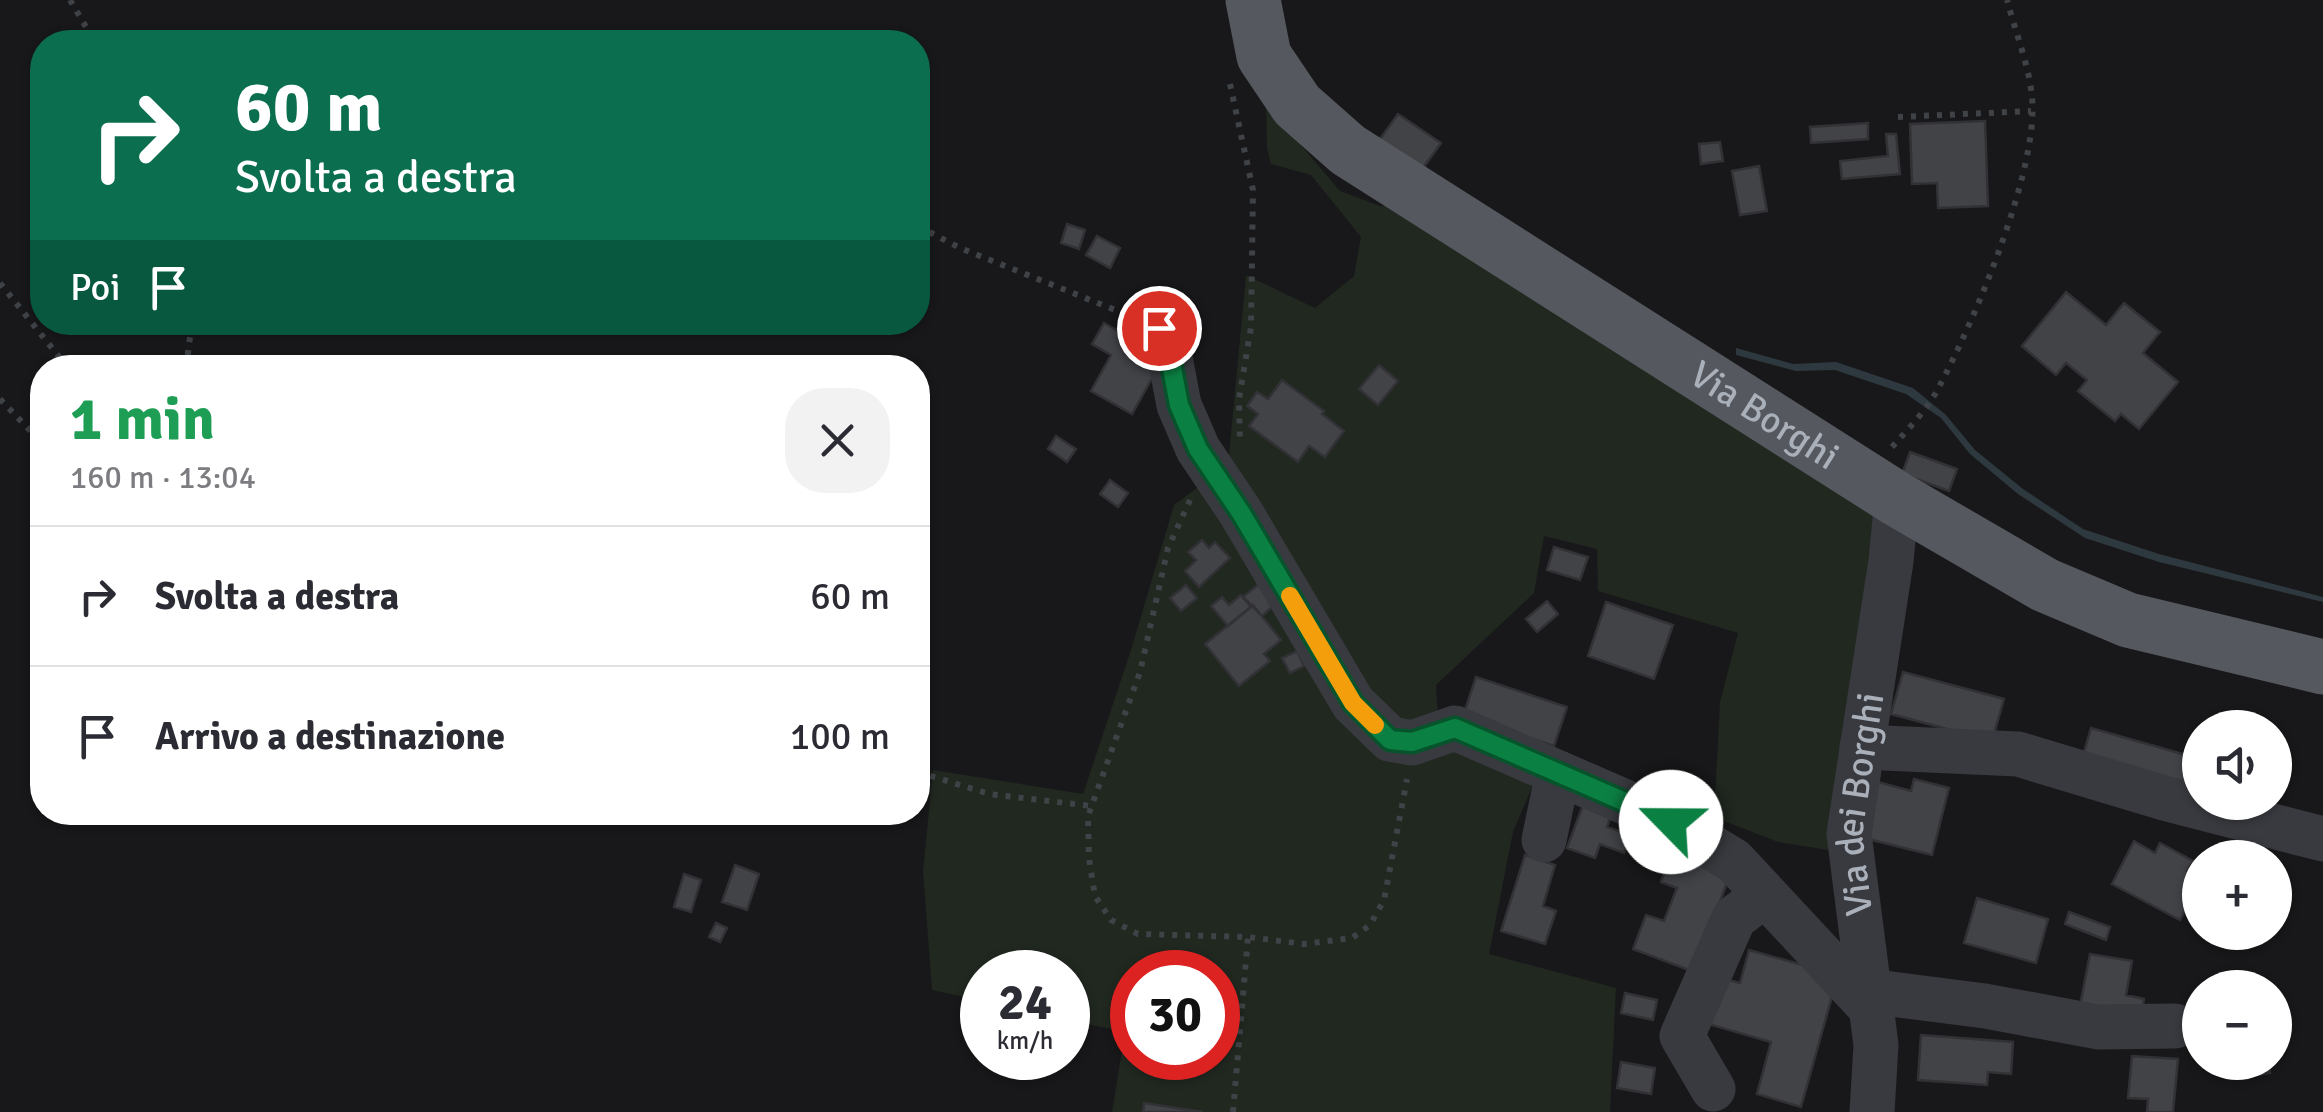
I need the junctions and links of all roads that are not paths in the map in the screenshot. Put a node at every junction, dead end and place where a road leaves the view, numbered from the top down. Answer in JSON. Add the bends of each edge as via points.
{"nodes":[{"id":1,"x":1252,"y":0,"type":"edge"},
{"id":2,"x":1159,"y":328,"type":"road end"},
{"id":3,"x":1898,"y":500,"type":"junction"},
{"id":4,"x":2323,"y":667,"type":"edge"},
{"id":5,"x":1862,"y":747,"type":"junction"},
{"id":6,"x":1558,"y":773,"type":"junction"},
{"id":7,"x":1544,"y":840,"type":"dead end"},
{"id":8,"x":2323,"y":840,"type":"edge"},
{"id":9,"x":1763,"y":896,"type":"junction"},
{"id":10,"x":1869,"y":999,"type":"junction"},
{"id":11,"x":2175,"y":1026,"type":"dead end"},
{"id":12,"x":1712,"y":1088,"type":"dead end"},
{"id":13,"x":1872,"y":1112,"type":"edge"}],
"edges":[{"from":1,"to":3,"type":"main road","name":"Via Borghi","via":[[1246,65],[1348,150]]},
{"from":2,"to":6,"type":"street","via":[[1198,449],[1353,703],[1390,740],[1412,742],[1455,728]]},
{"from":3,"to":4,"type":"main road","name":"Via Borghi","via":[[2045,585],[2128,620]]},
{"from":3,"to":5,"type":"street","name":"Via dei Borghi"},
{"from":5,"to":8,"type":"street","via":[[2018,754]]},
{"from":5,"to":10,"type":"street","name":"Via dei Borghi","via":[[1849,834]]},
{"from":6,"to":7,"type":"street"},
{"from":6,"to":9,"type":"street","via":[[1671,822],[1734,861]]},
{"from":9,"to":10,"type":"street"},
{"from":9,"to":12,"type":"street","via":[[1734,918],[1682,1036]]},
{"from":10,"to":11,"type":"street","via":[[1985,1006],[2098,1027]]},
{"from":10,"to":13,"type":"street","name":"Via dei Borghi","via":[[1876,1045]]}]}
